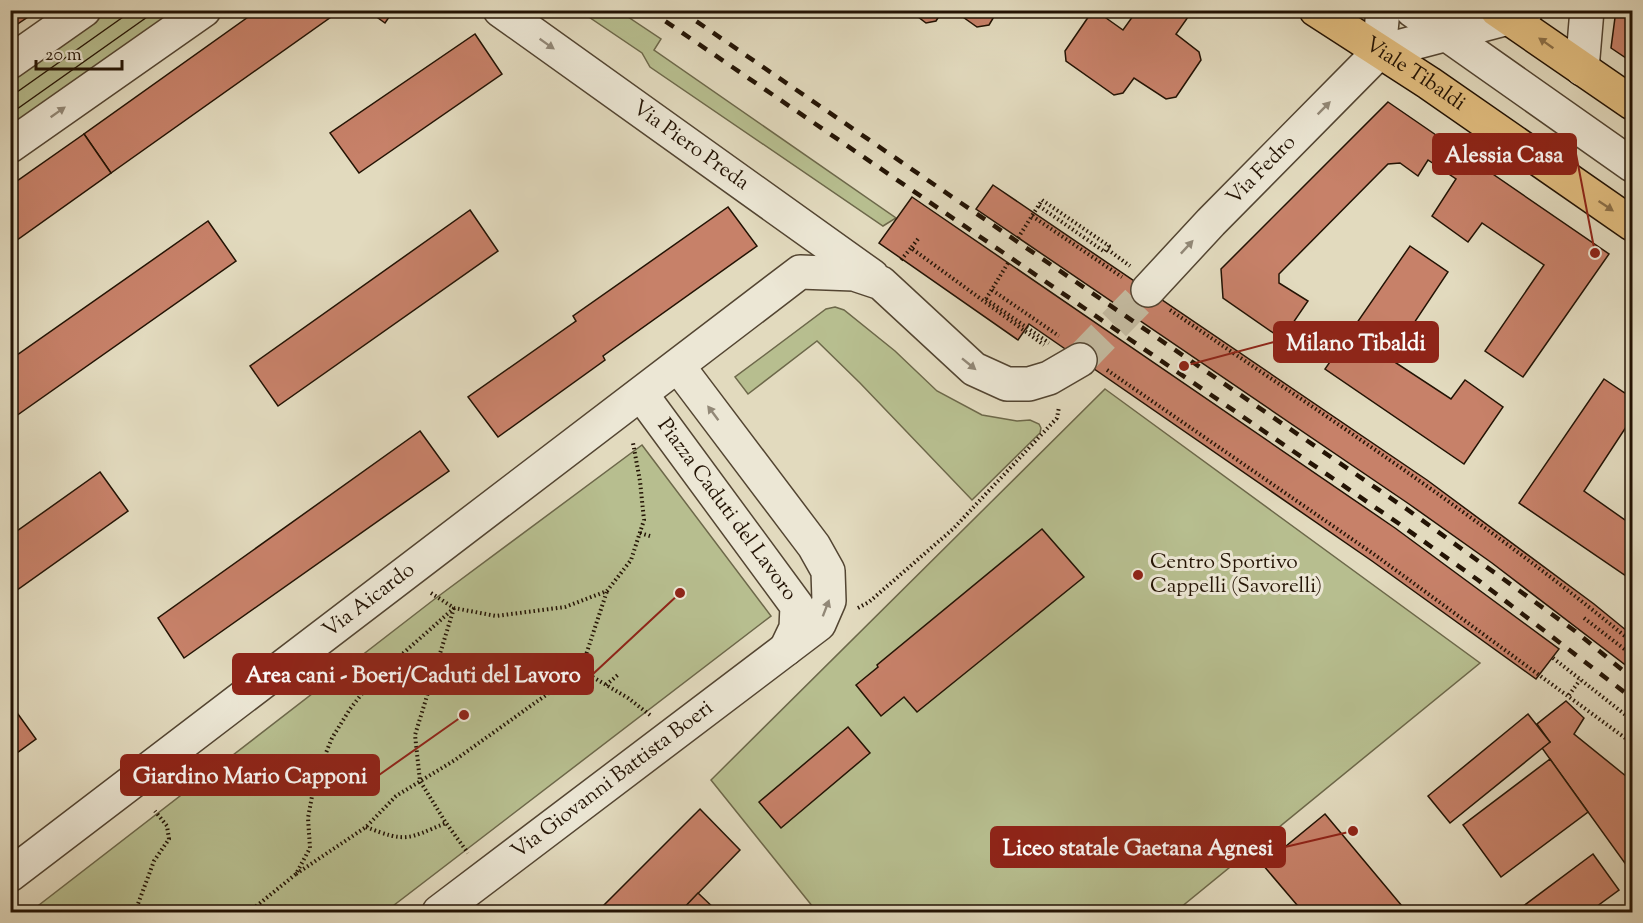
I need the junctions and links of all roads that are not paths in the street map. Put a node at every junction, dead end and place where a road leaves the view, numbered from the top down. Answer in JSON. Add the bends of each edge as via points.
{"nodes":[{"id":1,"x":84,"y":10,"type":"edge"},
{"id":2,"x":204,"y":10,"type":"edge"},
{"id":3,"x":500,"y":10,"type":"edge"},
{"id":4,"x":1316,"y":10,"type":"edge"},
{"id":5,"x":1383,"y":10,"type":"edge"},
{"id":6,"x":1412,"y":10,"type":"edge"},
{"id":7,"x":1587,"y":10,"type":"edge"},
{"id":8,"x":1510,"y":13,"type":"edge"},
{"id":9,"x":1445,"y":34,"type":"junction"},
{"id":10,"x":1379,"y":52,"type":"junction"},
{"id":11,"x":10,"y":62,"type":"edge"},
{"id":12,"x":1582,"y":69,"type":"junction"},
{"id":13,"x":1632,"y":103,"type":"edge"},
{"id":14,"x":10,"y":146,"type":"edge"},
{"id":15,"x":1632,"y":165,"type":"edge"},
{"id":16,"x":780,"y":210,"type":"junction"},
{"id":17,"x":1632,"y":224,"type":"edge"},
{"id":18,"x":800,"y":272,"type":"junction"},
{"id":19,"x":890,"y":273,"type":"junction"},
{"id":20,"x":1145,"y":288,"type":"tunnel mouth"},
{"id":21,"x":1080,"y":354,"type":"tunnel mouth"},
{"id":22,"x":678,"y":366,"type":"junction"},
{"id":23,"x":641,"y":394,"type":"junction"},
{"id":24,"x":786,"y":649,"type":"junction"},
{"id":25,"x":10,"y":875,"type":"edge"},
{"id":26,"x":439,"y":912,"type":"edge"}],
"edges":[{"from":1,"to":11,"type":"street"},
{"from":14,"to":2,"type":"street","one_way":true},
{"from":3,"to":16,"type":"street","name":"Via Piero Preda","one_way":true},
{"from":4,"to":10,"type":"main road","name":"Viale Tibaldi"},
{"from":5,"to":10,"type":"street"},
{"from":6,"to":9,"type":"street"},
{"from":7,"to":12,"type":"street"},
{"from":8,"to":9,"type":"street"},
{"from":12,"to":8,"type":"main road","one_way":true},
{"from":9,"to":10,"type":"street"},
{"from":9,"to":15,"type":"street"},
{"from":10,"to":17,"type":"main road","name":"Viale Tibaldi","one_way":true},
{"from":20,"to":10,"type":"street","name":"Via Fedro","one_way":true},
{"from":12,"to":13,"type":"main road"},
{"from":16,"to":18,"type":"street","via":[[795,230]]},
{"from":16,"to":19,"type":"street","name":"Via Piero Preda"},
{"from":18,"to":19,"type":"street"},
{"from":18,"to":22,"type":"street"},
{"from":19,"to":21,"type":"street","one_way":true,"via":[[974,369],[1007,384],[1029,384],[1049,378]]},
{"from":22,"to":23,"type":"street"},
{"from":24,"to":22,"type":"street","name":"Piazza Caduti del Lavoro","one_way":true,"via":[[819,624],[829,601],[828,571]]},
{"from":23,"to":24,"type":"street","name":"Piazza Caduti del Lavoro","via":[[797,606],[796,628]]},
{"from":23,"to":25,"type":"street","name":"Via Aicardo"},
{"from":24,"to":26,"type":"street","name":"Via Giovanni Battista Boeri"}]}
